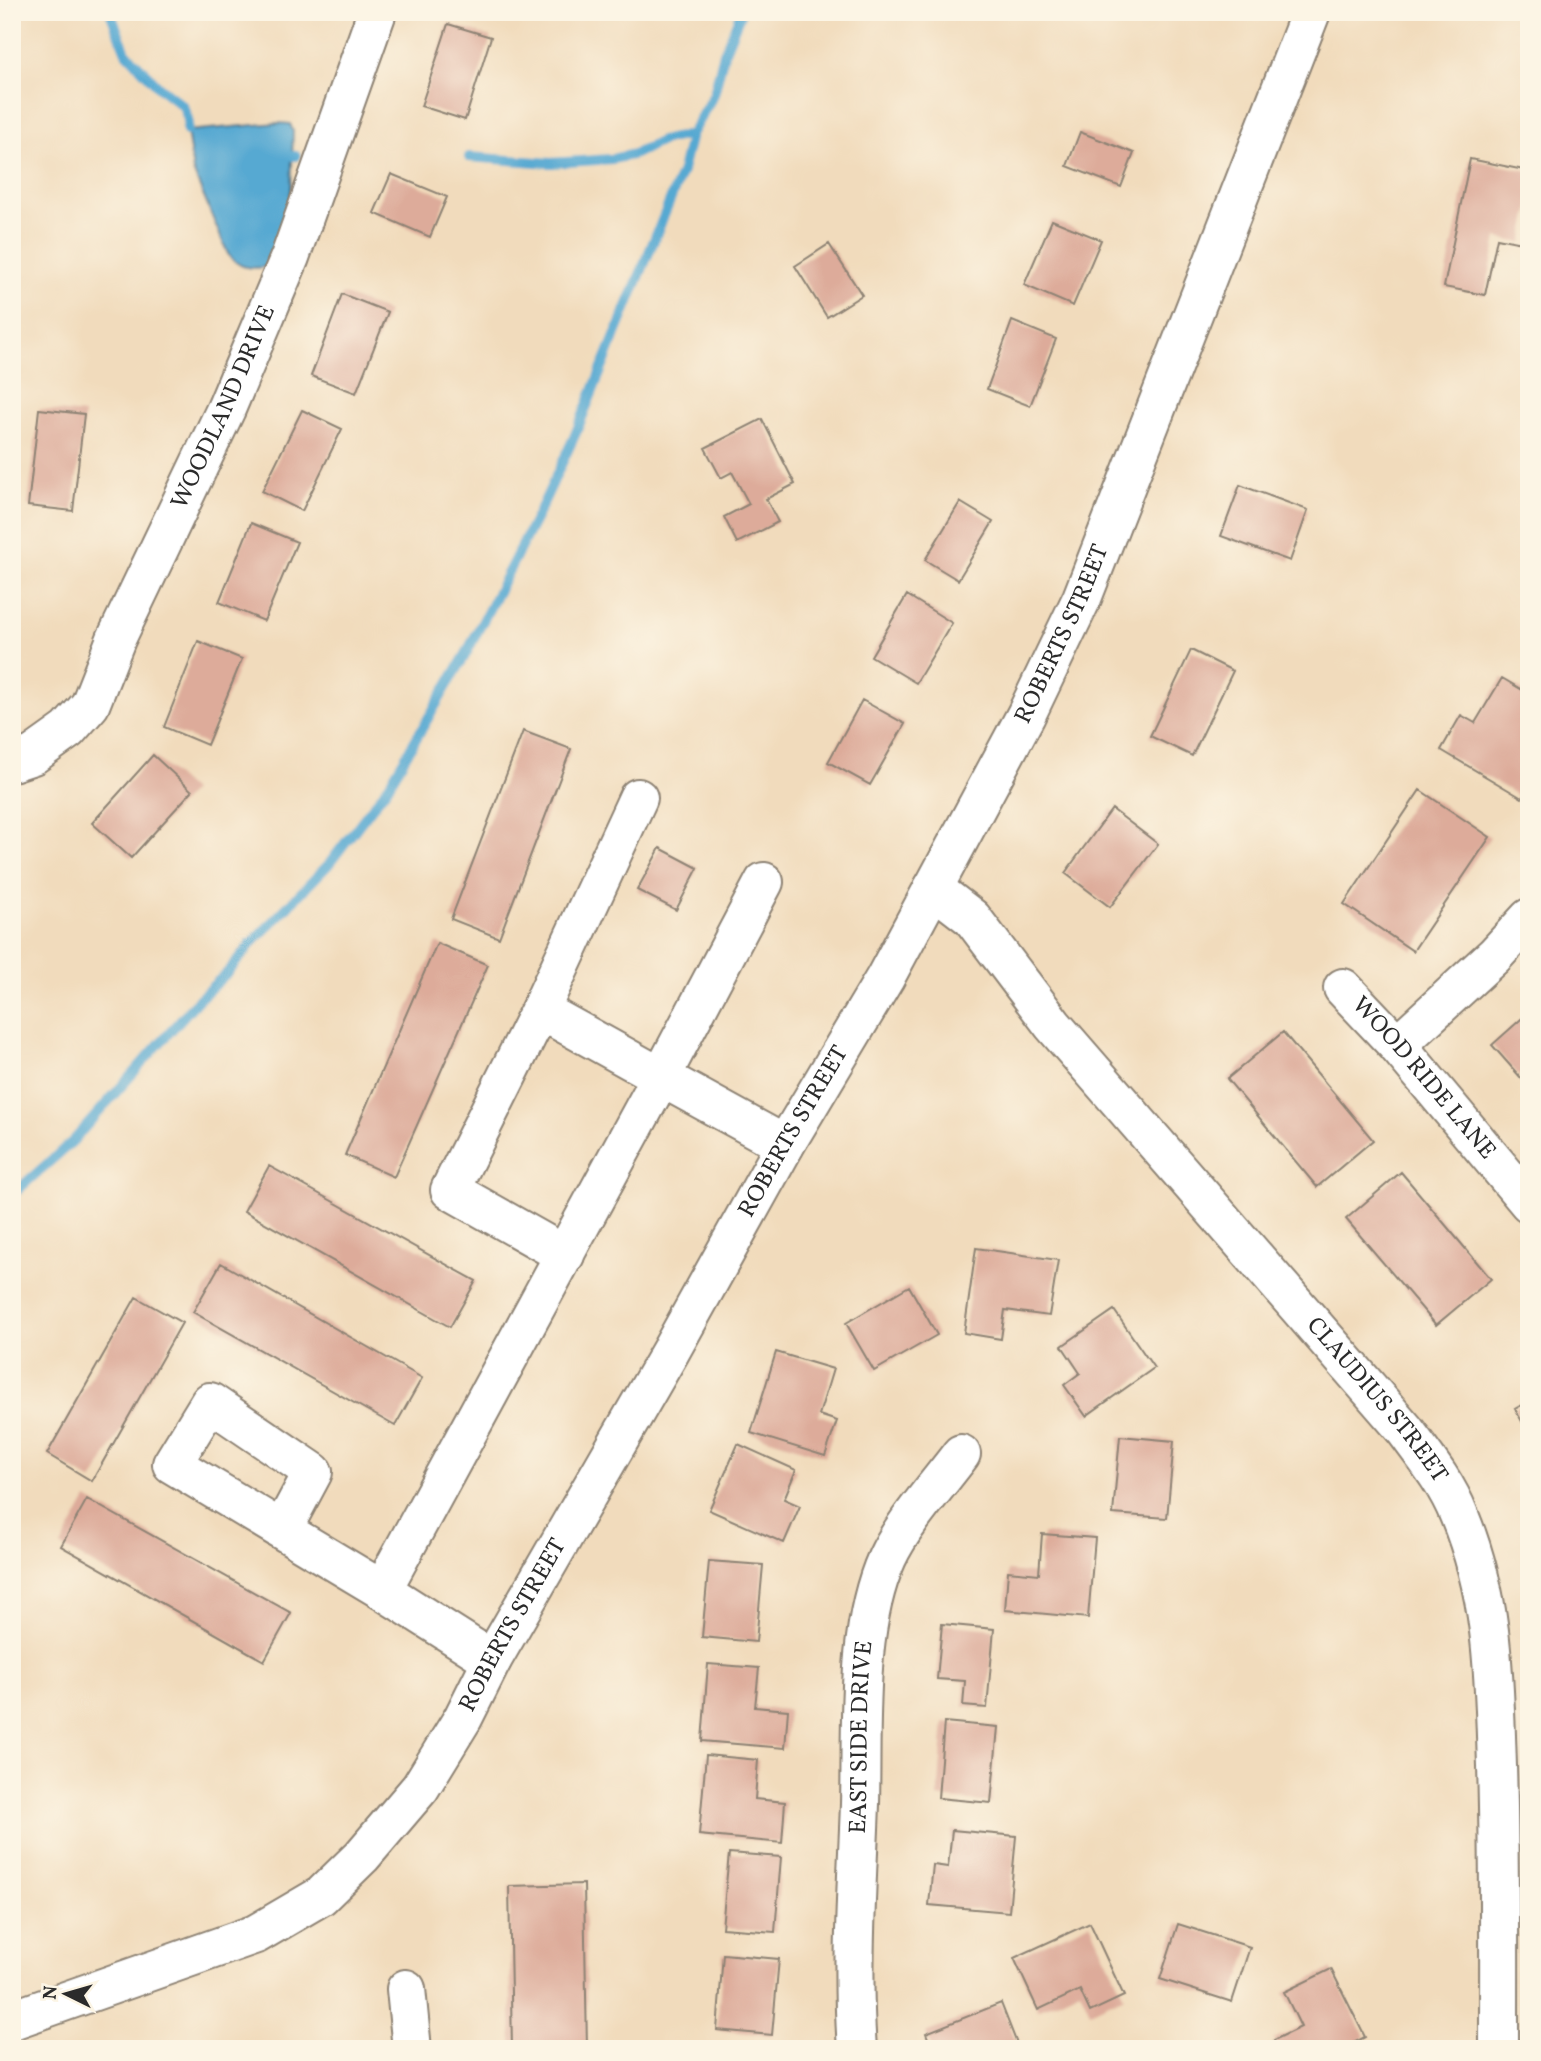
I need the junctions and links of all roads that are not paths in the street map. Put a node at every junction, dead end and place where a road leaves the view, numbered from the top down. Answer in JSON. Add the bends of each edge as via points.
{"nodes":[{"id":1,"x":377,"y":12,"type":"edge"},
{"id":2,"x":1311,"y":12,"type":"edge"},
{"id":3,"x":12,"y":762,"type":"edge"},
{"id":4,"x":638,"y":798,"type":"dead end"},
{"id":5,"x":764,"y":882,"type":"dead end"},
{"id":6,"x":933,"y":888,"type":"junction"},
{"id":7,"x":1529,"y":918,"type":"edge"},
{"id":8,"x":1343,"y":988,"type":"dead end"},
{"id":9,"x":540,"y":1010,"type":"junction"},
{"id":10,"x":1397,"y":1045,"type":"junction"},
{"id":11,"x":662,"y":1077,"type":"junction"},
{"id":12,"x":785,"y":1145,"type":"junction"},
{"id":13,"x":1529,"y":1203,"type":"edge"},
{"id":14,"x":565,"y":1255,"type":"junction"},
{"id":15,"x":961,"y":1454,"type":"dead end"},
{"id":16,"x":282,"y":1530,"type":"dead end"},
{"id":17,"x":382,"y":1590,"type":"junction"},
{"id":18,"x":492,"y":1660,"type":"junction"},
{"id":19,"x":1514,"y":1811,"type":"edge"},
{"id":20,"x":406,"y":1989,"type":"dead end"},
{"id":21,"x":12,"y":2020,"type":"edge"},
{"id":22,"x":412,"y":2049,"type":"edge"},
{"id":23,"x":857,"y":2049,"type":"edge"},
{"id":24,"x":1499,"y":2049,"type":"edge"}],
"edges":[{"from":1,"to":3,"type":"street","name":"WOODLAND DRIVE","via":[[290,257],[226,409],[116,639],[90,705],[68,730],[33,755]]},
{"from":2,"to":6,"type":"street","name":"ROBERTS STREET","via":[[1082,598],[1026,715]]},
{"from":4,"to":9,"type":"street"},
{"from":5,"to":11,"type":"street"},
{"from":6,"to":12,"type":"street","name":"ROBERTS STREET"},
{"from":6,"to":19,"type":"street","name":"CLAUDIUS STREET","via":[[972,918],[1053,1024],[1435,1470],[1458,1513],[1485,1596]]},
{"from":7,"to":10,"type":"street"},
{"from":8,"to":10,"type":"street","name":"WOOD RIDE LANE"},
{"from":9,"to":11,"type":"street"},
{"from":9,"to":14,"type":"street","via":[[450,1190]]},
{"from":10,"to":13,"type":"street","name":"WOOD RIDE LANE"},
{"from":11,"to":12,"type":"street"},
{"from":11,"to":14,"type":"street"},
{"from":12,"to":18,"type":"street","name":"ROBERTS STREET"},
{"from":14,"to":17,"type":"street"},
{"from":15,"to":23,"type":"street","name":"EAST SIDE DRIVE","via":[[888,1557],[870,1608],[856,1913]]},
{"from":16,"to":17,"type":"street"},
{"from":17,"to":18,"type":"street"},
{"from":18,"to":21,"type":"street","name":"ROBERTS STREET","via":[[420,1788],[321,1896],[256,1934]]},
{"from":19,"to":24,"type":"street","name":"CLAUDIUS STREET"},
{"from":20,"to":22,"type":"street"}]}
